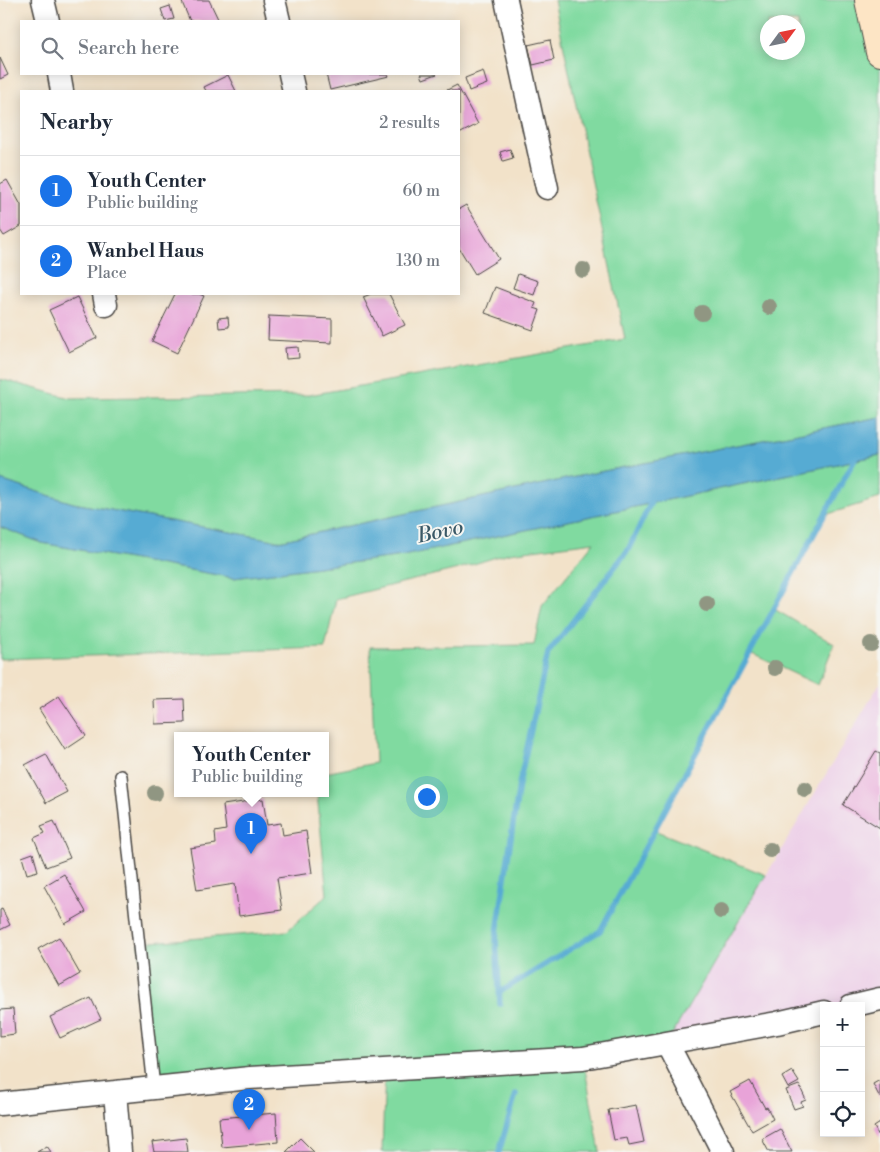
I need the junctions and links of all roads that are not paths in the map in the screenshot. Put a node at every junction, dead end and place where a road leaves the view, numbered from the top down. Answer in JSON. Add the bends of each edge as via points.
{"nodes":[{"id":1,"x":43,"y":0,"type":"edge"},
{"id":2,"x":274,"y":0,"type":"edge"},
{"id":3,"x":506,"y":0,"type":"edge"},
{"id":4,"x":869,"y":0,"type":"edge"},
{"id":5,"x":48,"y":20,"type":"edge"},
{"id":6,"x":279,"y":20,"type":"edge"},
{"id":7,"x":880,"y":52,"type":"edge"},
{"id":8,"x":58,"y":75,"type":"edge"},
{"id":9,"x":290,"y":75,"type":"edge"},
{"id":10,"x":62,"y":90,"type":"edge"},
{"id":11,"x":294,"y":90,"type":"edge"},
{"id":12,"x":548,"y":188,"type":"dead end"},
{"id":13,"x":121,"y":776,"type":"dead end"},
{"id":14,"x":880,"y":999,"type":"edge"},
{"id":15,"x":865,"y":1002,"type":"edge"},
{"id":16,"x":820,"y":1013,"type":"edge"},
{"id":17,"x":667,"y":1043,"type":"junction"},
{"id":18,"x":154,"y":1088,"type":"junction"},
{"id":19,"x":115,"y":1092,"type":"junction"},
{"id":20,"x":0,"y":1104,"type":"edge"},
{"id":21,"x":120,"y":1152,"type":"edge"},
{"id":22,"x":723,"y":1152,"type":"edge"}],
"edges":[{"from":1,"to":5,"type":"street"},
{"from":2,"to":6,"type":"street"},
{"from":3,"to":12,"type":"street"},
{"from":4,"to":7,"type":"street"},
{"from":8,"to":10,"type":"street"},
{"from":9,"to":11,"type":"street"},
{"from":13,"to":18,"type":"lane"},
{"from":14,"to":15,"type":"street"},
{"from":16,"to":17,"type":"street"},
{"from":17,"to":18,"type":"street","via":[[583,1058],[250,1078]]},
{"from":17,"to":22,"type":"street"},
{"from":18,"to":19,"type":"street"},
{"from":19,"to":20,"type":"street"},
{"from":19,"to":21,"type":"street"}]}
